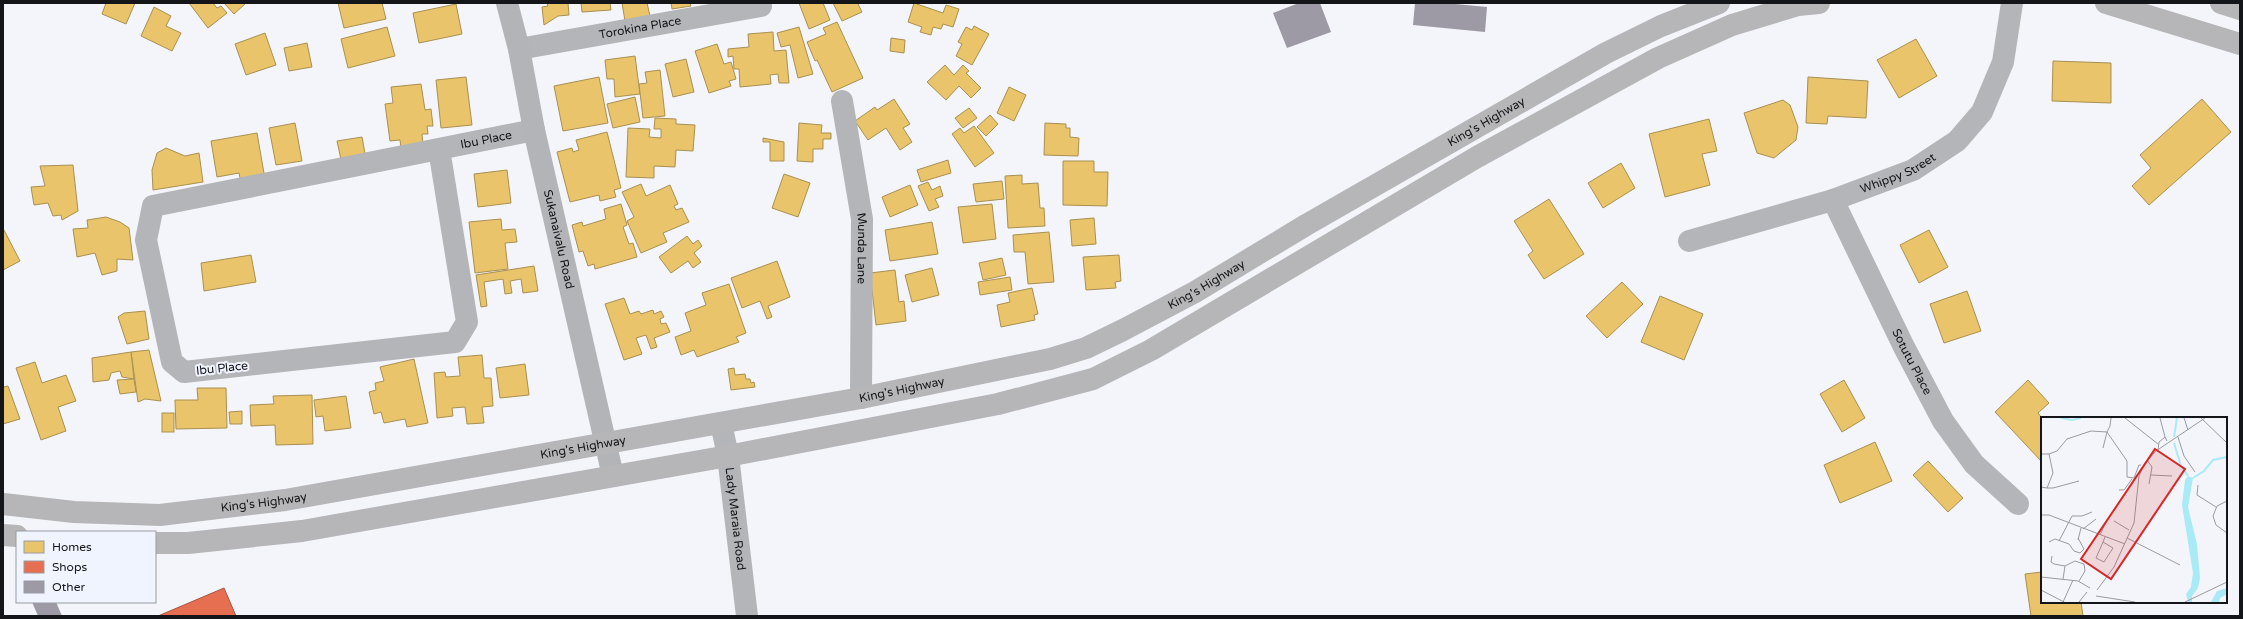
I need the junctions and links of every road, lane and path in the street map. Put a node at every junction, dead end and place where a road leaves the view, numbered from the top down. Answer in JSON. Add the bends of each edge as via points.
{"nodes":[{"id":1,"x":507,"y":3,"type":"edge"},
{"id":2,"x":1719,"y":3,"type":"edge"},
{"id":3,"x":1819,"y":3,"type":"edge"},
{"id":4,"x":2012,"y":3,"type":"edge"},
{"id":5,"x":2106,"y":3,"type":"edge"},
{"id":6,"x":2221,"y":3,"type":"edge"},
{"id":7,"x":761,"y":6,"type":"dead end"},
{"id":8,"x":2240,"y":10,"type":"edge"},
{"id":9,"x":2240,"y":44,"type":"edge"},
{"id":10,"x":518,"y":49,"type":"junction"},
{"id":11,"x":842,"y":101,"type":"dead end"},
{"id":12,"x":534,"y":130,"type":"junction"},
{"id":13,"x":439,"y":149,"type":"junction"},
{"id":14,"x":1833,"y":200,"type":"junction"},
{"id":15,"x":1689,"y":241,"type":"dead end"},
{"id":16,"x":861,"y":398,"type":"junction"},
{"id":17,"x":721,"y":423,"type":"junction"},
{"id":18,"x":606,"y":443,"type":"junction"},
{"id":19,"x":728,"y":456,"type":"junction"},
{"id":20,"x":613,"y":476,"type":"junction"},
{"id":21,"x":3,"y":504,"type":"edge"},
{"id":22,"x":2018,"y":504,"type":"dead end"},
{"id":23,"x":3,"y":535,"type":"edge"},
{"id":24,"x":16,"y":536,"type":"edge"},
{"id":25,"x":156,"y":543,"type":"edge"},
{"id":26,"x":747,"y":616,"type":"edge"}],
"edges":[{"from":1,"to":10,"type":"main road","name":"Sukanaivalu Road"},
{"from":2,"to":16,"type":"highway","name":"King's Highway","via":[[1661,26],[1606,53],[1306,225],[1195,292],[1086,348],[1050,359]]},
{"from":3,"to":19,"type":"highway","via":[[1798,5],[1732,25],[1652,62],[1477,157],[1152,350],[1093,379],[998,404]]},
{"from":4,"to":14,"type":"street","name":"Whippy Street","via":[[2003,62],[1982,112],[1957,141],[1913,170]]},
{"from":5,"to":9,"type":"highway"},
{"from":6,"to":8,"type":"highway"},
{"from":7,"to":10,"type":"street","name":"Torokina Place"},
{"from":10,"to":12,"type":"main road","name":"Sukanaivalu Road"},
{"from":11,"to":16,"type":"street","name":"Munda Lane","via":[[862,219]]},
{"from":12,"to":13,"type":"street","name":"Ibu Place"},
{"from":12,"to":18,"type":"main road","name":"Sukanaivalu Road"},
{"from":13,"to":13,"type":"street","name":"Ibu Place","via":[[153,206],[146,240],[172,362],[184,372],[455,342],[467,322]]},
{"from":14,"to":15,"type":"street","name":"Whippy Street"},
{"from":14,"to":22,"type":"street","name":"Sotutu Place","via":[[1943,421],[1974,464]]},
{"from":16,"to":17,"type":"highway","name":"King's Highway"},
{"from":17,"to":18,"type":"highway","name":"King's Highway"},
{"from":17,"to":19,"type":"street","name":"Lady Maraia Road"},
{"from":18,"to":20,"type":"main road","name":"Sukanaivalu Road"},
{"from":18,"to":21,"type":"highway","name":"King's Highway","via":[[285,500],[160,515],[74,512]]},
{"from":19,"to":20,"type":"highway"},
{"from":19,"to":26,"type":"street","name":"Lady Maraia Road"},
{"from":20,"to":25,"type":"highway","via":[[302,531],[188,543]]},
{"from":23,"to":24,"type":"highway"}]}
